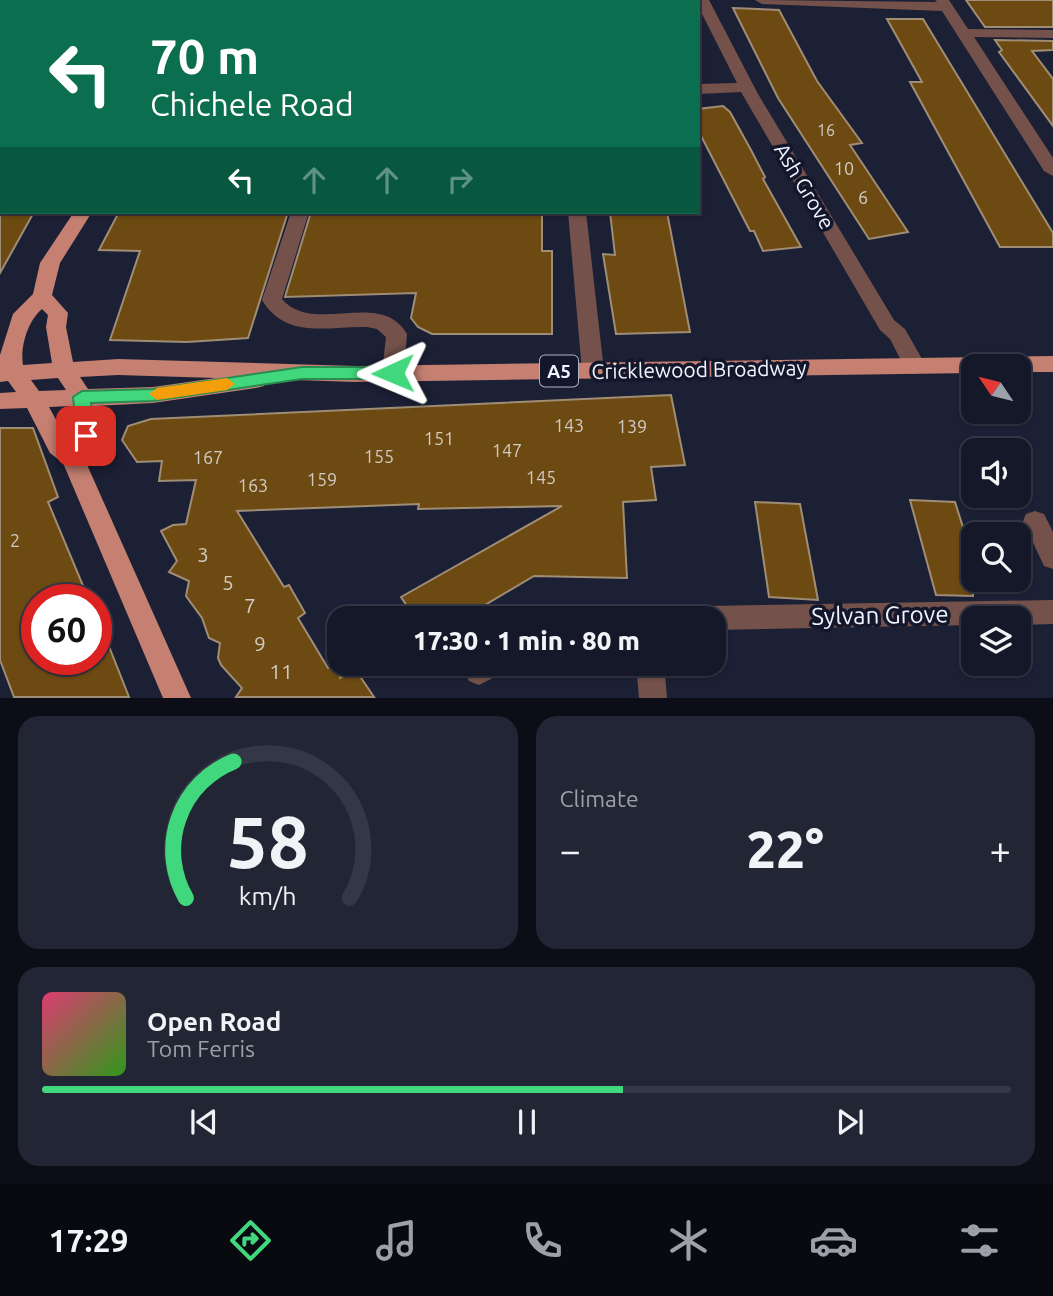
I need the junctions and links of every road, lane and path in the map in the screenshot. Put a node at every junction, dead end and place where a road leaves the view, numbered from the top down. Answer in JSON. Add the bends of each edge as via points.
{"nodes":[{"id":1,"x":762,"y":0,"type":"edge"},
{"id":2,"x":944,"y":4,"type":"edge"},
{"id":3,"x":706,"y":7,"type":"edge"},
{"id":4,"x":961,"y":33,"type":"junction"},
{"id":5,"x":1053,"y":34,"type":"edge"},
{"id":6,"x":746,"y":87,"type":"junction"},
{"id":7,"x":704,"y":89,"type":"edge"},
{"id":8,"x":1053,"y":171,"type":"edge"},
{"id":9,"x":82,"y":214,"type":"edge"},
{"id":10,"x":299,"y":214,"type":"edge"},
{"id":11,"x":577,"y":214,"type":"edge"},
{"id":12,"x":42,"y":297,"type":"junction"},
{"id":13,"x":1053,"y":364,"type":"edge"},
{"id":14,"x":915,"y":366,"type":"junction"},
{"id":15,"x":64,"y":370,"type":"junction"},
{"id":16,"x":593,"y":371,"type":"junction"},
{"id":17,"x":302,"y":373,"type":"junction"},
{"id":18,"x":393,"y":373,"type":"junction"},
{"id":19,"x":6,"y":374,"type":"edge"},
{"id":20,"x":82,"y":397,"type":"junction"},
{"id":21,"x":33,"y":399,"type":"junction"},
{"id":22,"x":0,"y":401,"type":"edge"},
{"id":23,"x":72,"y":457,"type":"junction"},
{"id":24,"x":1035,"y":521,"type":"dead end"},
{"id":25,"x":1053,"y":558,"type":"edge"},
{"id":26,"x":1053,"y":612,"type":"edge"},
{"id":27,"x":726,"y":618,"type":"edge"},
{"id":28,"x":651,"y":676,"type":"edge"},
{"id":29,"x":177,"y":698,"type":"edge"},
{"id":30,"x":653,"y":698,"type":"edge"}],
"edges":[{"from":1,"to":2,"type":"street"},
{"from":2,"to":4,"type":"street"},
{"from":3,"to":6,"type":"street","name":"Ash Grove"},
{"from":4,"to":5,"type":"street"},
{"from":4,"to":8,"type":"street"},
{"from":6,"to":7,"type":"street"},
{"from":6,"to":14,"type":"street","name":"Ash Grove"},
{"from":9,"to":12,"type":"main road","via":[[50,263]]},
{"from":10,"to":18,"type":"street","via":[[272,300],[279,312],[294,321],[388,324],[397,334]]},
{"from":11,"to":16,"type":"street"},
{"from":12,"to":15,"type":"main road","via":[[58,313]]},
{"from":12,"to":19,"type":"main road","via":[[23,314]]},
{"from":13,"to":14,"type":"main road","name":"Cricklewood Broadway","number":"A5"},
{"from":14,"to":16,"type":"main road","name":"Cricklewood Broadway","number":"A5"},
{"from":15,"to":17,"type":"main road","name":"Cricklewood Broadway","number":"A5","via":[[177,367]]},
{"from":15,"to":19,"type":"main road","name":"Cricklewood Broadway","number":"A5"},
{"from":15,"to":20,"type":"main road"},
{"from":16,"to":18,"type":"main road","name":"Cricklewood Broadway","number":"A5"},
{"from":17,"to":18,"type":"main road","name":"Cricklewood Broadway","number":"A5"},
{"from":17,"to":20,"type":"main road","name":"Cricklewood Broadway","number":"A5","via":[[153,395]]},
{"from":19,"to":21,"type":"main road"},
{"from":20,"to":21,"type":"main road","name":"Cricklewood Broadway","number":"A5"},
{"from":20,"to":23,"type":"main road","via":[[86,436]]},
{"from":21,"to":22,"type":"main road","name":"Cricklewood Broadway","number":"A5"},
{"from":21,"to":23,"type":"main road","via":[[58,447]]},
{"from":23,"to":29,"type":"main road"},
{"from":24,"to":25,"type":"street"},
{"from":26,"to":27,"type":"street","name":"Sylvan Grove"},
{"from":28,"to":30,"type":"street"}]}
